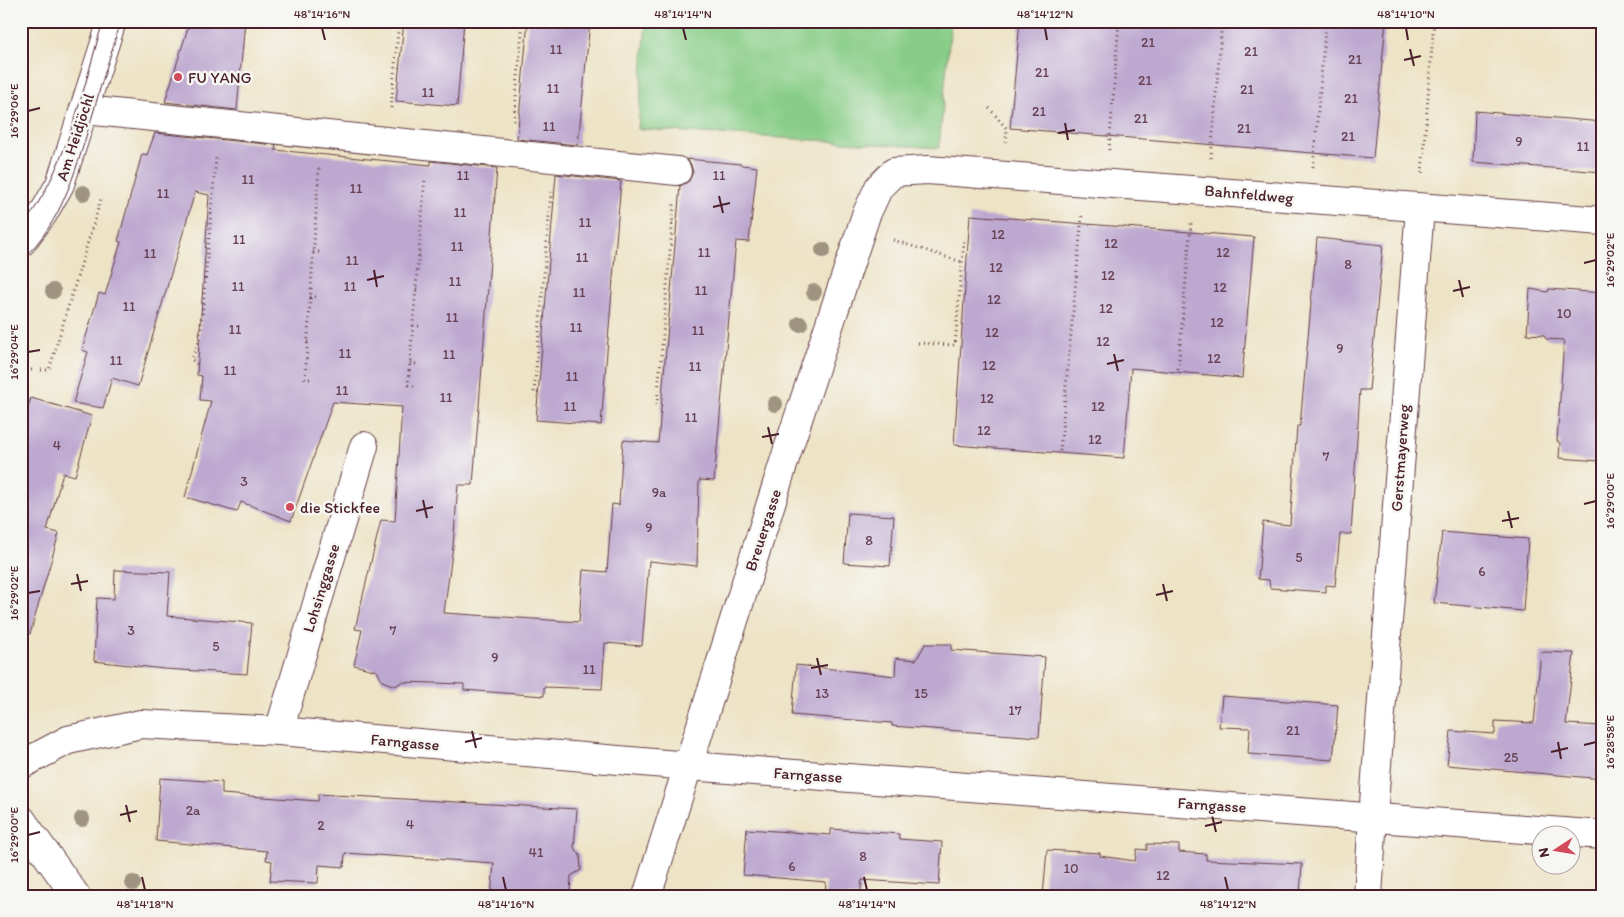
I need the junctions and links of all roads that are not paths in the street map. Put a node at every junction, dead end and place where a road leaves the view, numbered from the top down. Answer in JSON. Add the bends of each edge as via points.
{"nodes":[{"id":1,"x":112,"y":21,"type":"edge"},
{"id":2,"x":85,"y":110,"type":"junction"},
{"id":3,"x":676,"y":172,"type":"road end"},
{"id":4,"x":894,"y":172,"type":"joint"},
{"id":5,"x":1420,"y":208,"type":"junction"},
{"id":6,"x":1603,"y":221,"type":"edge"},
{"id":7,"x":21,"y":243,"type":"edge"},
{"id":8,"x":364,"y":446,"type":"dead end"},
{"id":9,"x":279,"y":731,"type":"junction"},
{"id":10,"x":21,"y":765,"type":"edge"},
{"id":11,"x":689,"y":766,"type":"junction"},
{"id":12,"x":1373,"y":816,"type":"junction"},
{"id":13,"x":21,"y":819,"type":"edge"},
{"id":14,"x":1603,"y":835,"type":"edge"},
{"id":15,"x":76,"y":896,"type":"edge"},
{"id":16,"x":647,"y":896,"type":"edge"},
{"id":17,"x":1368,"y":896,"type":"edge"}],
"edges":[{"from":1,"to":2,"type":"street","name":"Am Heidjöchl"},
{"from":2,"to":3,"type":"street"},
{"from":2,"to":7,"type":"street","name":"Am Heidjöchl","via":[[60,184],[44,214]]},
{"from":4,"to":5,"type":"street","name":"Bahnfeldweg","via":[[927,170]]},
{"from":4,"to":11,"type":"street","name":"Breuergasse","via":[[879,186],[866,215]]},
{"from":5,"to":6,"type":"street","name":"Bahnfeldweg"},
{"from":5,"to":12,"type":"street","name":"Gerstmayerweg"},
{"from":8,"to":9,"type":"street","name":"Lohsinggasse"},
{"from":9,"to":10,"type":"street","name":"Farngasse","via":[[141,724],[68,740]]},
{"from":9,"to":11,"type":"street","name":"Farngasse"},
{"from":11,"to":12,"type":"street","name":"Farngasse"},
{"from":11,"to":16,"type":"street","name":"Breuergasse"},
{"from":12,"to":14,"type":"street","name":"Farngasse"},
{"from":12,"to":17,"type":"street","name":"Gerstmayerweg"},
{"from":13,"to":15,"type":"street"}]}
